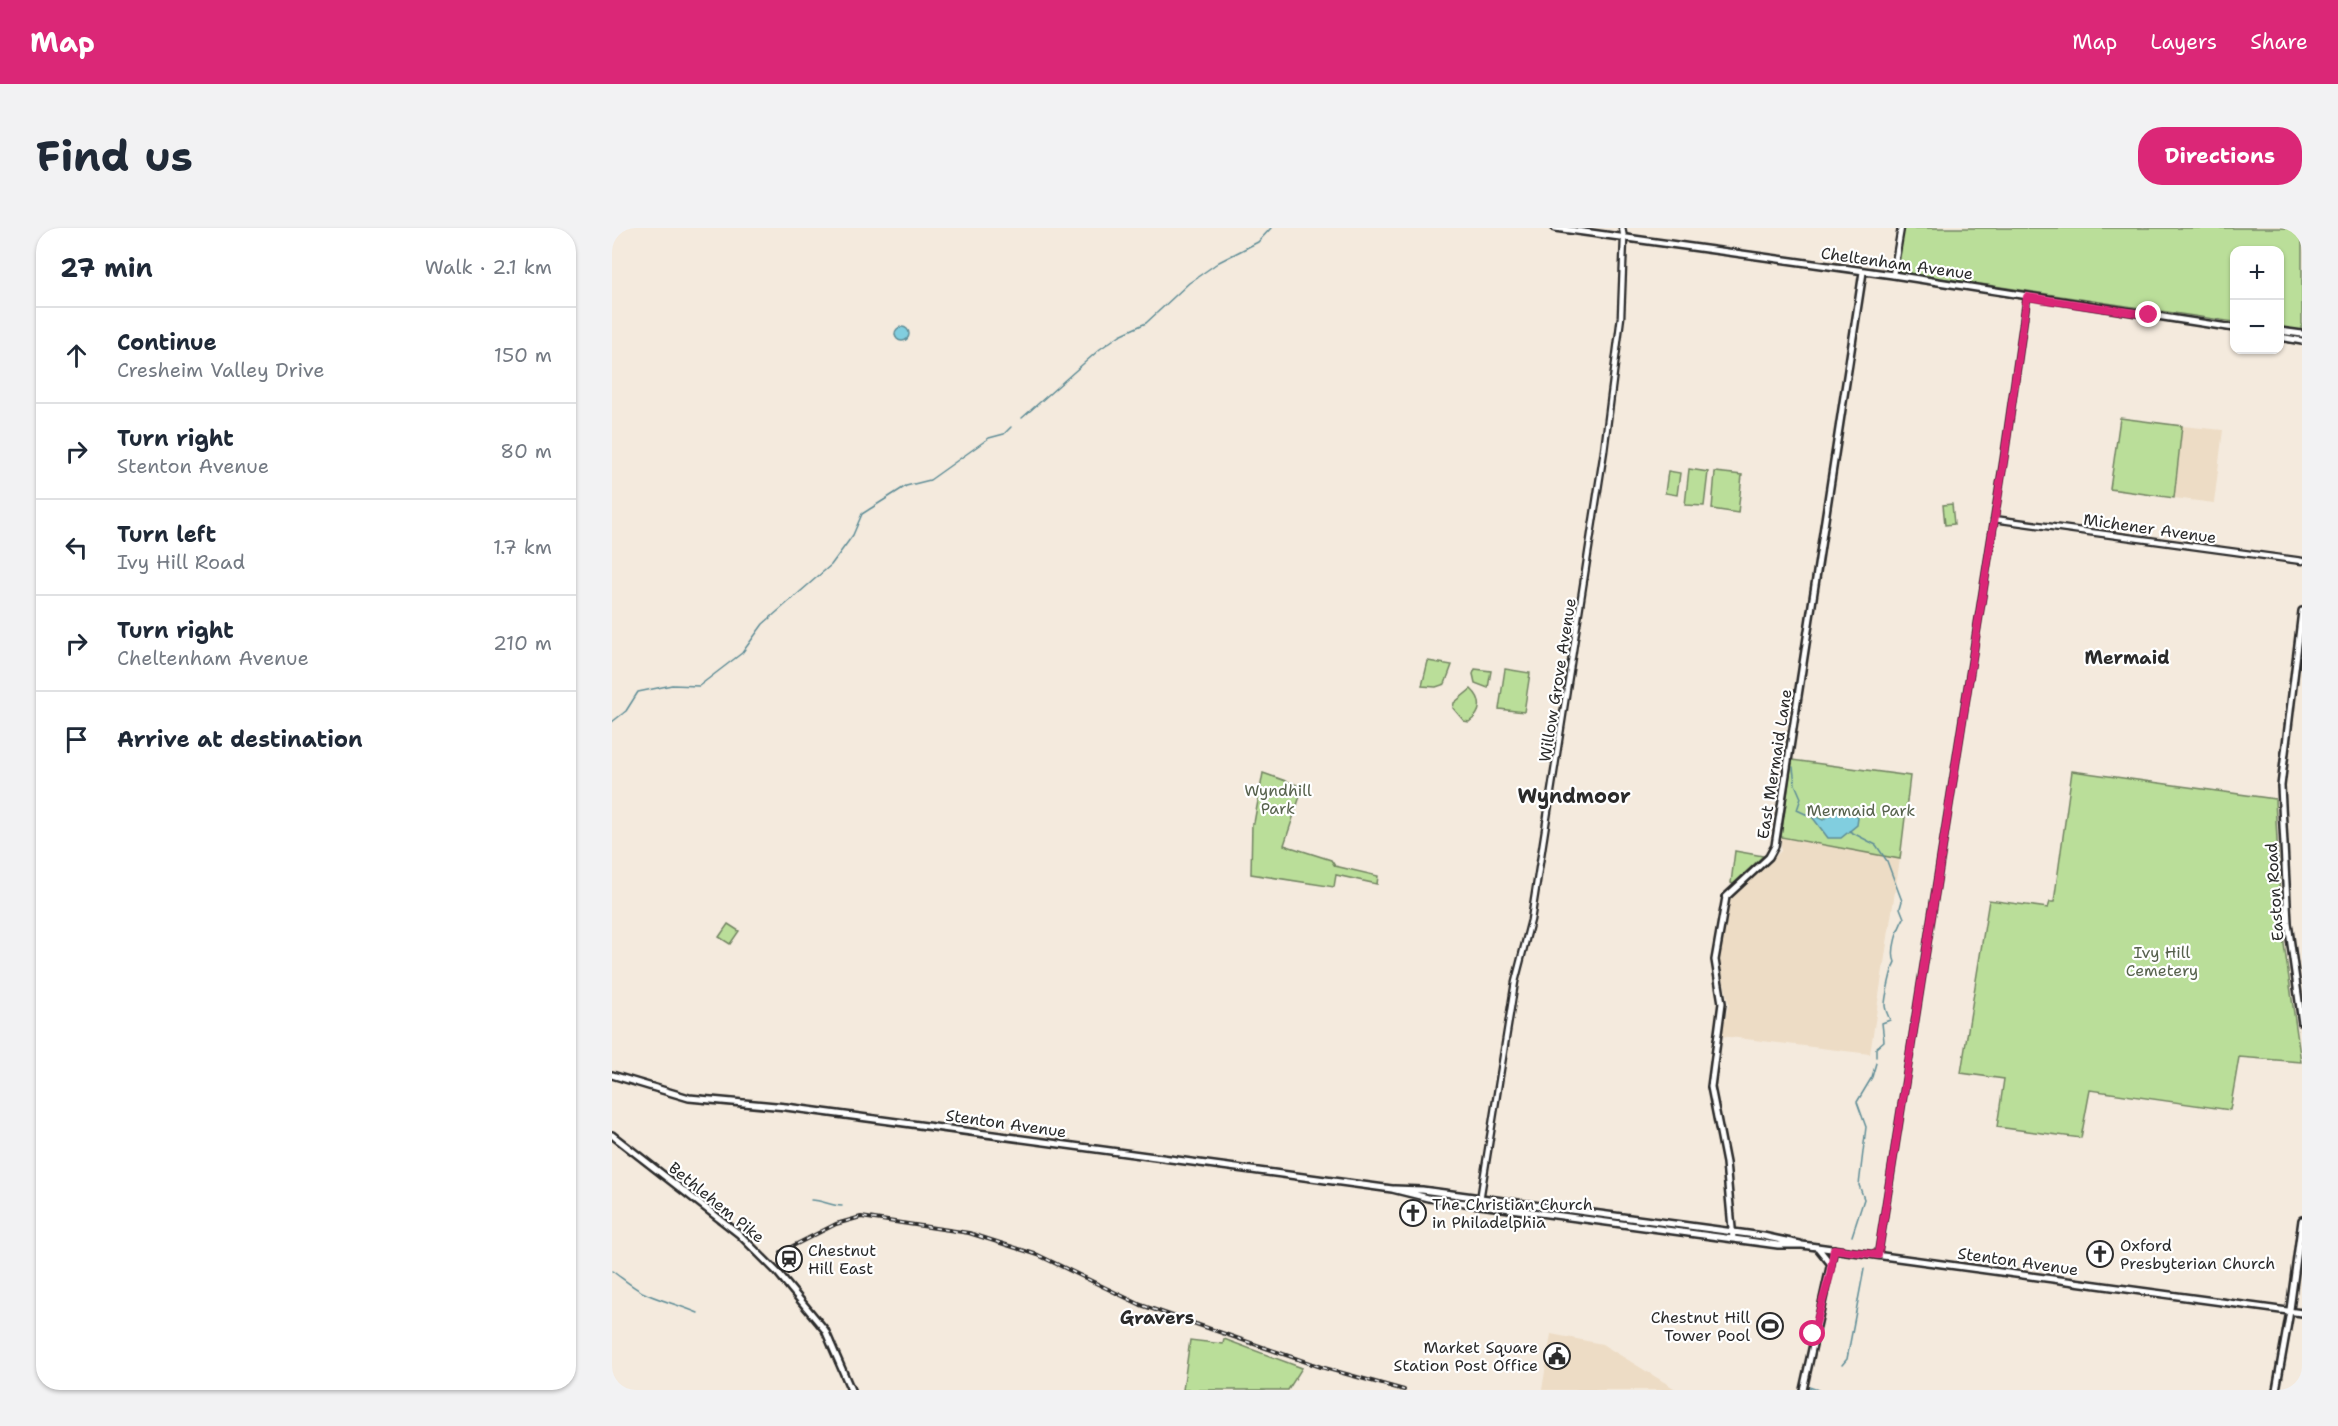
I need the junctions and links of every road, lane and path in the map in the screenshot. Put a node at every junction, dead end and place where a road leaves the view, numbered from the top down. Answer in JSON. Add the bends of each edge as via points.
{"nodes":[{"id":1,"x":1555,"y":228,"type":"edge"},
{"id":2,"x":1622,"y":228,"type":"edge"},
{"id":3,"x":1901,"y":228,"type":"edge"},
{"id":4,"x":1624,"y":238,"type":"junction"},
{"id":5,"x":1863,"y":272,"type":"junction"},
{"id":6,"x":1893,"y":275,"type":"junction"},
{"id":7,"x":2027,"y":297,"type":"junction"},
{"id":8,"x":2230,"y":327,"type":"edge"},
{"id":9,"x":2284,"y":332,"type":"edge"},
{"id":10,"x":2302,"y":334,"type":"edge"},
{"id":11,"x":2284,"y":339,"type":"edge"},
{"id":12,"x":2302,"y":341,"type":"edge"},
{"id":13,"x":1994,"y":519,"type":"junction"},
{"id":14,"x":2302,"y":561,"type":"edge"},
{"id":15,"x":2302,"y":611,"type":"edge"},
{"id":16,"x":2302,"y":1023,"type":"edge"},
{"id":17,"x":614,"y":1077,"type":"edge"},
{"id":18,"x":612,"y":1135,"type":"edge"},
{"id":19,"x":1480,"y":1201,"type":"junction"},
{"id":20,"x":2302,"y":1220,"type":"edge"},
{"id":21,"x":1733,"y":1236,"type":"junction"},
{"id":22,"x":1817,"y":1247,"type":"junction"},
{"id":23,"x":1834,"y":1249,"type":"junction"},
{"id":24,"x":1878,"y":1255,"type":"junction"},
{"id":25,"x":1832,"y":1264,"type":"junction"},
{"id":26,"x":2290,"y":1311,"type":"junction"},
{"id":27,"x":2302,"y":1313,"type":"edge"},
{"id":28,"x":851,"y":1390,"type":"edge"},
{"id":29,"x":1803,"y":1390,"type":"edge"},
{"id":30,"x":2276,"y":1390,"type":"edge"}],
"edges":[{"from":1,"to":4,"type":"main road","name":"Cheltenham Avenue"},
{"from":2,"to":4,"type":"street","name":"Willow Grove Avenue"},
{"from":3,"to":6,"type":"street"},
{"from":4,"to":5,"type":"main road","name":"Cheltenham Avenue"},
{"from":4,"to":19,"type":"street","name":"Willow Grove Avenue","via":[[1621,317],[1602,463],[1532,920],[1515,982]]},
{"from":5,"to":6,"type":"main road","name":"Cheltenham Avenue"},
{"from":5,"to":21,"type":"main road","name":"East Mermaid Lane","via":[[1775,846],[1769,857],[1726,897],[1715,960],[1722,999],[1711,1087],[1726,1162]]},
{"from":6,"to":7,"type":"main road","name":"Cheltenham Avenue"},
{"from":7,"to":8,"type":"main road","name":"Cheltenham Avenue"},
{"from":7,"to":13,"type":"street"},
{"from":9,"to":10,"type":"main road"},
{"from":11,"to":12,"type":"main road"},
{"from":13,"to":14,"type":"street","name":"Michener Avenue"},
{"from":13,"to":24,"type":"street"},
{"from":15,"to":16,"type":"main road","name":"Easton Road","via":[[2281,795],[2288,922]]},
{"from":17,"to":19,"type":"main road","name":"Stenton Avenue","via":[[696,1099],[786,1107]]},
{"from":18,"to":28,"type":"main road","name":"Bethlehem Pike","via":[[739,1234],[779,1275],[825,1330]]},
{"from":19,"to":21,"type":"main road","name":"Stenton Avenue"},
{"from":20,"to":26,"type":"main road"},
{"from":21,"to":22,"type":"main road","name":"Stenton Avenue"},
{"from":22,"to":23,"type":"main road","name":"Stenton Avenue"},
{"from":22,"to":25,"type":"main road"},
{"from":23,"to":24,"type":"main road","name":"Stenton Avenue"},
{"from":23,"to":25,"type":"main road"},
{"from":24,"to":26,"type":"main road","name":"Stenton Avenue"},
{"from":25,"to":29,"type":"main road"},
{"from":26,"to":27,"type":"main road","name":"Stenton Avenue"},
{"from":26,"to":30,"type":"main road"}]}
